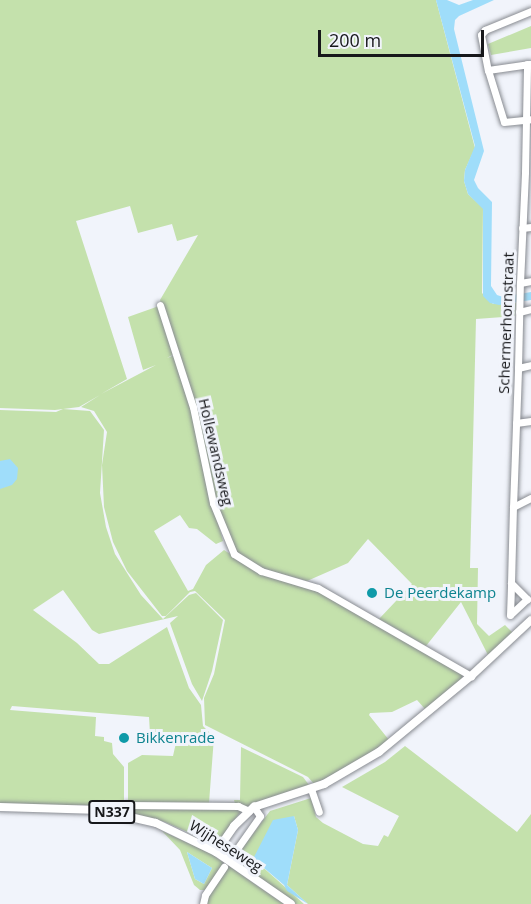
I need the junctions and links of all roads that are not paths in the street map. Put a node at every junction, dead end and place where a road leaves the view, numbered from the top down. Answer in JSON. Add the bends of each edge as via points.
{"nodes":[{"id":1,"x":531,"y":11,"type":"edge"},
{"id":2,"x":529,"y":64,"type":"edge"},
{"id":3,"x":488,"y":70,"type":"junction"},
{"id":4,"x":528,"y":119,"type":"edge"},
{"id":5,"x":528,"y":171,"type":"edge"},
{"id":6,"x":531,"y":227,"type":"edge"},
{"id":7,"x":522,"y":228,"type":"junction"},
{"id":8,"x":531,"y":281,"type":"edge"},
{"id":9,"x":520,"y":283,"type":"junction"},
{"id":10,"x":160,"y":305,"type":"dead end"},
{"id":11,"x":520,"y":308,"type":"junction"},
{"id":12,"x":531,"y":309,"type":"edge"},
{"id":13,"x":531,"y":365,"type":"edge"},
{"id":14,"x":518,"y":368,"type":"junction"},
{"id":15,"x":531,"y":421,"type":"edge"},
{"id":16,"x":516,"y":423,"type":"junction"},
{"id":17,"x":531,"y":498,"type":"edge"},
{"id":18,"x":513,"y":507,"type":"junction"},
{"id":19,"x":511,"y":583,"type":"dead end"},
{"id":20,"x":531,"y":620,"type":"edge"},
{"id":21,"x":471,"y":676,"type":"junction"},
{"id":22,"x":311,"y":789,"type":"junction"},
{"id":23,"x":126,"y":805,"type":"dead end"},
{"id":24,"x":0,"y":807,"type":"edge"},
{"id":25,"x":252,"y":809,"type":"junction"},
{"id":26,"x":319,"y":812,"type":"dead end"},
{"id":27,"x":216,"y":852,"type":"junction"},
{"id":28,"x":234,"y":853,"type":"dead end"},
{"id":29,"x":225,"y":867,"type":"dead end"},
{"id":30,"x":203,"y":904,"type":"edge"},
{"id":31,"x":291,"y":904,"type":"edge"}],
"edges":[{"from":1,"to":3,"type":"street","via":[[481,35]]},
{"from":2,"to":3,"type":"street","name":"Schermerhornstraat"},
{"from":2,"to":4,"type":"street","name":"Schermerhornstraat"},
{"from":3,"to":4,"type":"street","via":[[504,122]]},
{"from":4,"to":5,"type":"street","name":"Schermerhornstraat"},
{"from":5,"to":7,"type":"street","name":"Schermerhornstraat"},
{"from":6,"to":7,"type":"street"},
{"from":7,"to":9,"type":"street","name":"Schermerhornstraat"},
{"from":8,"to":9,"type":"street"},
{"from":9,"to":11,"type":"street","name":"Schermerhornstraat"},
{"from":10,"to":21,"type":"street","name":"Hollewandsweg","via":[[194,413],[210,495],[234,554],[253,567],[330,593]]},
{"from":11,"to":12,"type":"street"},
{"from":11,"to":14,"type":"street","name":"Schermerhornstraat"},
{"from":13,"to":14,"type":"street"},
{"from":14,"to":16,"type":"street","name":"Schermerhornstraat"},
{"from":15,"to":16,"type":"street"},
{"from":16,"to":18,"type":"street","name":"Schermerhornstraat"},
{"from":17,"to":18,"type":"street"},
{"from":18,"to":19,"type":"street","name":"Schermerhornstraat"},
{"from":20,"to":21,"type":"main road"},
{"from":21,"to":22,"type":"main road","via":[[379,752]]},
{"from":22,"to":25,"type":"main road"},
{"from":22,"to":26,"type":"street"},
{"from":23,"to":25,"type":"street"},
{"from":24,"to":27,"type":"main road","name":"Wijheseweg","number":"N337","via":[[55,807],[120,814],[175,830]]},
{"from":25,"to":27,"type":"main road"},
{"from":25,"to":28,"type":"street","via":[[260,816]]},
{"from":27,"to":31,"type":"main road","name":"Wijheseweg","number":"N337"},
{"from":29,"to":30,"type":"street"}]}
